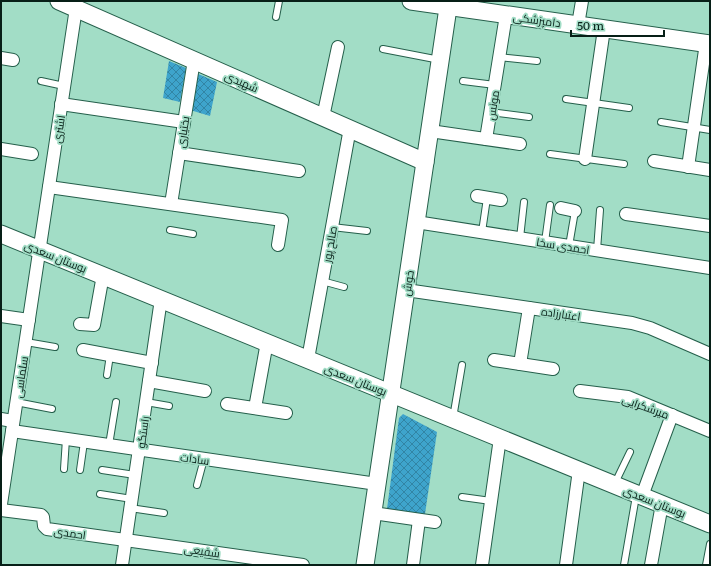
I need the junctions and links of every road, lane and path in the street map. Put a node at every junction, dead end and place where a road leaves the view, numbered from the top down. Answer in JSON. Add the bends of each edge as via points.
{"nodes":[{"id":1,"x":59,"y":1,"type":"edge"},
{"id":2,"x":279,"y":1,"type":"edge"},
{"id":3,"x":411,"y":1,"type":"edge"},
{"id":4,"x":582,"y":1,"type":"edge"},
{"id":5,"x":449,"y":4,"type":"edge"},
{"id":6,"x":76,"y":8,"type":"junction"},
{"id":7,"x":506,"y":14,"type":"junction"},
{"id":8,"x":276,"y":17,"type":"dead end"},
{"id":9,"x":578,"y":25,"type":"junction"},
{"id":10,"x":604,"y":29,"type":"junction"},
{"id":11,"x":708,"y":44,"type":"edge"},
{"id":12,"x":338,"y":47,"type":"dead end"},
{"id":13,"x":383,"y":49,"type":"dead end"},
{"id":14,"x":499,"y":57,"type":"junction"},
{"id":15,"x":194,"y":60,"type":"junction"},
{"id":16,"x":440,"y":60,"type":"junction"},
{"id":17,"x":537,"y":61,"type":"dead end"},
{"id":18,"x":41,"y":81,"type":"dead end"},
{"id":19,"x":463,"y":81,"type":"dead end"},
{"id":20,"x":495,"y":84,"type":"junction"},
{"id":21,"x":64,"y":86,"type":"junction"},
{"id":22,"x":566,"y":99,"type":"dead end"},
{"id":23,"x":593,"y":102,"type":"junction"},
{"id":24,"x":62,"y":104,"type":"junction"},
{"id":25,"x":629,"y":108,"type":"dead end"},
{"id":26,"x":490,"y":112,"type":"junction"},
{"id":27,"x":323,"y":117,"type":"junction"},
{"id":28,"x":529,"y":117,"type":"dead end"},
{"id":29,"x":184,"y":122,"type":"junction"},
{"id":30,"x":661,"y":122,"type":"dead end"},
{"id":31,"x":694,"y":127,"type":"junction"},
{"id":32,"x":350,"y":128,"type":"junction"},
{"id":33,"x":710,"y":130,"type":"edge"},
{"id":34,"x":430,"y":131,"type":"junction"},
{"id":35,"x":486,"y":139,"type":"junction"},
{"id":36,"x":520,"y":144,"type":"dead end"},
{"id":37,"x":1,"y":149,"type":"edge"},
{"id":38,"x":179,"y":153,"type":"junction"},
{"id":39,"x":32,"y":154,"type":"dead end"},
{"id":40,"x":550,"y":154,"type":"dead end"},
{"id":41,"x":585,"y":159,"type":"junction"},
{"id":42,"x":654,"y":161,"type":"dead end"},
{"id":43,"x":425,"y":162,"type":"junction"},
{"id":44,"x":624,"y":164,"type":"dead end"},
{"id":45,"x":688,"y":167,"type":"junction"},
{"id":46,"x":299,"y":170,"type":"dead end"},
{"id":47,"x":710,"y":170,"type":"edge"},
{"id":48,"x":49,"y":187,"type":"junction"},
{"id":49,"x":482,"y":197,"type":"joint"},
{"id":50,"x":501,"y":200,"type":"dead end"},
{"id":51,"x":524,"y":202,"type":"dead end"},
{"id":52,"x":171,"y":204,"type":"junction"},
{"id":53,"x":555,"y":207,"type":"joint"},
{"id":54,"x":600,"y":210,"type":"dead end"},
{"id":55,"x":575,"y":211,"type":"joint"},
{"id":56,"x":626,"y":214,"type":"dead end"},
{"id":57,"x":416,"y":222,"type":"junction"},
{"id":58,"x":710,"y":226,"type":"edge"},
{"id":59,"x":332,"y":227,"type":"junction"},
{"id":60,"x":170,"y":230,"type":"dead end"},
{"id":61,"x":367,"y":231,"type":"dead end"},
{"id":62,"x":482,"y":232,"type":"junction"},
{"id":63,"x":1,"y":234,"type":"edge"},
{"id":64,"x":193,"y":234,"type":"dead end"},
{"id":65,"x":520,"y":238,"type":"junction"},
{"id":66,"x":545,"y":242,"type":"junction"},
{"id":67,"x":278,"y":245,"type":"dead end"},
{"id":68,"x":569,"y":246,"type":"junction"},
{"id":69,"x":39,"y":249,"type":"junction"},
{"id":70,"x":597,"y":250,"type":"junction"},
{"id":71,"x":710,"y":268,"type":"edge"},
{"id":72,"x":103,"y":276,"type":"junction"},
{"id":73,"x":322,"y":281,"type":"junction"},
{"id":74,"x":344,"y":287,"type":"dead end"},
{"id":75,"x":406,"y":290,"type":"junction"},
{"id":76,"x":161,"y":299,"type":"junction"},
{"id":77,"x":529,"y":308,"type":"junction"},
{"id":78,"x":1,"y":316,"type":"edge"},
{"id":79,"x":29,"y":320,"type":"junction"},
{"id":80,"x":80,"y":324,"type":"dead end"},
{"id":81,"x":26,"y":342,"type":"junction"},
{"id":82,"x":267,"y":342,"type":"junction"},
{"id":83,"x":55,"y":347,"type":"dead end"},
{"id":84,"x":83,"y":350,"type":"dead end"},
{"id":85,"x":710,"y":354,"type":"edge"},
{"id":86,"x":110,"y":355,"type":"junction"},
{"id":87,"x":308,"y":359,"type":"junction"},
{"id":88,"x":494,"y":360,"type":"dead end"},
{"id":89,"x":152,"y":363,"type":"junction"},
{"id":90,"x":520,"y":364,"type":"junction"},
{"id":91,"x":462,"y":365,"type":"dead end"},
{"id":92,"x":553,"y":370,"type":"dead end"},
{"id":93,"x":107,"y":376,"type":"dead end"},
{"id":94,"x":149,"y":381,"type":"junction"},
{"id":95,"x":205,"y":391,"type":"dead end"},
{"id":96,"x":580,"y":391,"type":"dead end"},
{"id":97,"x":390,"y":393,"type":"junction"},
{"id":98,"x":16,"y":402,"type":"junction"},
{"id":99,"x":116,"y":402,"type":"dead end"},
{"id":100,"x":146,"y":402,"type":"junction"},
{"id":101,"x":227,"y":404,"type":"dead end"},
{"id":102,"x":169,"y":406,"type":"dead end"},
{"id":103,"x":255,"y":408,"type":"junction"},
{"id":104,"x":52,"y":409,"type":"dead end"},
{"id":105,"x":286,"y":413,"type":"dead end"},
{"id":106,"x":672,"y":415,"type":"junction"},
{"id":107,"x":453,"y":418,"type":"junction"},
{"id":108,"x":1,"y":420,"type":"edge"},
{"id":109,"x":13,"y":426,"type":"junction"},
{"id":110,"x":710,"y":431,"type":"edge"},
{"id":111,"x":500,"y":438,"type":"junction"},
{"id":112,"x":66,"y":439,"type":"junction"},
{"id":113,"x":84,"y":442,"type":"junction"},
{"id":114,"x":109,"y":445,"type":"junction"},
{"id":115,"x":139,"y":450,"type":"junction"},
{"id":116,"x":630,"y":452,"type":"dead end"},
{"id":117,"x":204,"y":459,"type":"junction"},
{"id":118,"x":64,"y":469,"type":"dead end"},
{"id":119,"x":80,"y":470,"type":"dead end"},
{"id":120,"x":102,"y":470,"type":"dead end"},
{"id":121,"x":579,"y":470,"type":"junction"},
{"id":122,"x":135,"y":475,"type":"junction"},
{"id":123,"x":377,"y":484,"type":"junction"},
{"id":124,"x":614,"y":485,"type":"junction"},
{"id":125,"x":198,"y":486,"type":"dead end"},
{"id":126,"x":100,"y":494,"type":"dead end"},
{"id":127,"x":639,"y":495,"type":"junction"},
{"id":128,"x":462,"y":497,"type":"dead end"},
{"id":129,"x":491,"y":501,"type":"junction"},
{"id":130,"x":1,"y":504,"type":"edge"},
{"id":131,"x":131,"y":504,"type":"junction"},
{"id":132,"x":662,"y":504,"type":"junction"},
{"id":133,"x":1,"y":510,"type":"edge"},
{"id":134,"x":164,"y":513,"type":"dead end"},
{"id":135,"x":373,"y":513,"type":"junction"},
{"id":136,"x":419,"y":520,"type":"junction"},
{"id":137,"x":435,"y":522,"type":"dead end"},
{"id":138,"x":710,"y":524,"type":"edge"},
{"id":139,"x":126,"y":539,"type":"junction"},
{"id":140,"x":710,"y":544,"type":"edge"},
{"id":141,"x":122,"y":565,"type":"edge"},
{"id":142,"x":303,"y":565,"type":"edge"},
{"id":143,"x":365,"y":565,"type":"edge"},
{"id":144,"x":413,"y":565,"type":"edge"},
{"id":145,"x":482,"y":565,"type":"edge"},
{"id":146,"x":566,"y":565,"type":"edge"},
{"id":147,"x":624,"y":565,"type":"edge"},
{"id":148,"x":651,"y":565,"type":"edge"},
{"id":149,"x":706,"y":565,"type":"edge"}],
"edges":[{"from":1,"to":6,"type":"street","name":"شهیدی"},
{"from":2,"to":8,"type":"lane"},
{"from":3,"to":5,"type":"street","name":"دامپزشکی"},
{"from":4,"to":9,"type":"street"},
{"from":5,"to":7,"type":"street","name":"دامپزشکی"},
{"from":5,"to":16,"type":"street","name":"خوش"},
{"from":6,"to":15,"type":"street","name":"شهیدی"},
{"from":6,"to":21,"type":"street","name":"اشتری"},
{"from":7,"to":9,"type":"street","name":"دامپزشکی"},
{"from":7,"to":14,"type":"street","name":"مونس"},
{"from":9,"to":10,"type":"street","name":"دامپزشکی"},
{"from":10,"to":11,"type":"street","name":"دامپزشکی"},
{"from":10,"to":23,"type":"street"},
{"from":11,"to":31,"type":"street"},
{"from":12,"to":27,"type":"street"},
{"from":13,"to":16,"type":"lane"},
{"from":14,"to":17,"type":"lane"},
{"from":14,"to":20,"type":"street","name":"مونس"},
{"from":15,"to":27,"type":"street","name":"شهیدی"},
{"from":15,"to":29,"type":"street","name":"بختیاری"},
{"from":16,"to":34,"type":"street","name":"خوش"},
{"from":18,"to":21,"type":"lane"},
{"from":19,"to":20,"type":"lane"},
{"from":20,"to":26,"type":"street","name":"مونس"},
{"from":21,"to":24,"type":"street","name":"اشتری"},
{"from":22,"to":23,"type":"lane"},
{"from":23,"to":25,"type":"lane"},
{"from":23,"to":41,"type":"street"},
{"from":24,"to":29,"type":"street"},
{"from":24,"to":48,"type":"street","name":"اشتری"},
{"from":26,"to":28,"type":"lane"},
{"from":26,"to":35,"type":"street","name":"مونس"},
{"from":27,"to":32,"type":"street","name":"شهیدی"},
{"from":29,"to":38,"type":"street","name":"بختیاری"},
{"from":30,"to":31,"type":"lane"},
{"from":31,"to":33,"type":"lane"},
{"from":31,"to":45,"type":"street"},
{"from":32,"to":43,"type":"street","name":"شهیدی"},
{"from":32,"to":59,"type":"street","name":"صالح پور"},
{"from":34,"to":35,"type":"street"},
{"from":34,"to":43,"type":"street","name":"خوش"},
{"from":35,"to":36,"type":"street"},
{"from":37,"to":39,"type":"street"},
{"from":38,"to":46,"type":"street"},
{"from":38,"to":52,"type":"street","name":"بختیاری"},
{"from":40,"to":41,"type":"lane"},
{"from":41,"to":44,"type":"lane"},
{"from":42,"to":45,"type":"street"},
{"from":43,"to":57,"type":"street","name":"خوش"},
{"from":45,"to":47,"type":"street"},
{"from":48,"to":52,"type":"street"},
{"from":48,"to":69,"type":"street","name":"اشتری"},
{"from":49,"to":50,"type":"street"},
{"from":49,"to":62,"type":"lane"},
{"from":51,"to":65,"type":"lane"},
{"from":52,"to":67,"type":"street","via":[[282,220]]},
{"from":53,"to":55,"type":"street"},
{"from":53,"to":66,"type":"lane"},
{"from":54,"to":70,"type":"lane"},
{"from":55,"to":68,"type":"lane"},
{"from":56,"to":58,"type":"street"},
{"from":57,"to":62,"type":"street","name":"احمدی سخا"},
{"from":57,"to":75,"type":"street","name":"خوش"},
{"from":59,"to":61,"type":"lane"},
{"from":59,"to":73,"type":"street","name":"صالح پور"},
{"from":60,"to":64,"type":"lane"},
{"from":62,"to":65,"type":"street","name":"احمدی سخا"},
{"from":63,"to":69,"type":"street","name":"بوستان سعدی"},
{"from":65,"to":66,"type":"street","name":"احمدی سخا"},
{"from":66,"to":68,"type":"street","name":"احمدی سخا"},
{"from":68,"to":70,"type":"street","name":"احمدی سخا"},
{"from":69,"to":72,"type":"street","name":"بوستان سعدی"},
{"from":69,"to":79,"type":"street","name":"سلماسی"},
{"from":70,"to":71,"type":"street","name":"احمدی سخا"},
{"from":72,"to":76,"type":"street","name":"بوستان سعدی"},
{"from":72,"to":80,"type":"street","via":[[94,326]]},
{"from":73,"to":74,"type":"lane"},
{"from":73,"to":87,"type":"street","name":"صالح پور"},
{"from":75,"to":77,"type":"street","name":"اعتبارزاده"},
{"from":75,"to":97,"type":"street","name":"خوش"},
{"from":76,"to":82,"type":"street","name":"بوستان سعدی"},
{"from":76,"to":89,"type":"street","name":"راستگو"},
{"from":77,"to":85,"type":"street","name":"اعتبارزاده","via":[[637,324]]},
{"from":77,"to":90,"type":"street"},
{"from":78,"to":79,"type":"street"},
{"from":79,"to":81,"type":"street","name":"سلماسی"},
{"from":81,"to":83,"type":"lane"},
{"from":81,"to":98,"type":"street","name":"سلماسی"},
{"from":82,"to":87,"type":"street","name":"بوستان سعدی"},
{"from":82,"to":103,"type":"street"},
{"from":84,"to":86,"type":"street"},
{"from":86,"to":89,"type":"street"},
{"from":86,"to":93,"type":"lane"},
{"from":87,"to":97,"type":"street","name":"بوستان سعدی"},
{"from":88,"to":90,"type":"street"},
{"from":89,"to":94,"type":"street","name":"راستگو"},
{"from":90,"to":92,"type":"street"},
{"from":91,"to":107,"type":"lane"},
{"from":94,"to":95,"type":"street"},
{"from":94,"to":100,"type":"street","name":"راستگو"},
{"from":96,"to":106,"type":"street","name":"میرشکرایی","via":[[628,397]]},
{"from":97,"to":107,"type":"street","name":"بوستان سعدی"},
{"from":97,"to":123,"type":"street","name":"خوش"},
{"from":98,"to":104,"type":"lane"},
{"from":98,"to":109,"type":"street","name":"سلماسی"},
{"from":99,"to":114,"type":"lane"},
{"from":100,"to":102,"type":"lane"},
{"from":100,"to":115,"type":"street","name":"راستگو"},
{"from":101,"to":103,"type":"street"},
{"from":103,"to":105,"type":"street"},
{"from":106,"to":110,"type":"street","name":"میرشکرایی"},
{"from":106,"to":127,"type":"street"},
{"from":107,"to":111,"type":"street","name":"بوستان سعدی"},
{"from":108,"to":109,"type":"street","name":"سادات"},
{"from":109,"to":112,"type":"street","name":"سادات"},
{"from":109,"to":130,"type":"street","name":"سلماسی"},
{"from":111,"to":121,"type":"street","name":"بوستان سعدی"},
{"from":111,"to":129,"type":"street"},
{"from":112,"to":113,"type":"street","name":"سادات"},
{"from":112,"to":118,"type":"lane"},
{"from":113,"to":114,"type":"street","name":"سادات"},
{"from":113,"to":119,"type":"lane"},
{"from":114,"to":115,"type":"street","name":"سادات"},
{"from":115,"to":117,"type":"street","name":"سادات"},
{"from":115,"to":122,"type":"street","name":"راستگو"},
{"from":116,"to":124,"type":"lane"},
{"from":117,"to":123,"type":"street","name":"سادات"},
{"from":117,"to":125,"type":"lane"},
{"from":120,"to":122,"type":"lane"},
{"from":121,"to":124,"type":"street","name":"بوستان سعدی"},
{"from":121,"to":146,"type":"street"},
{"from":122,"to":131,"type":"street","name":"راستگو"},
{"from":123,"to":135,"type":"street","name":"خوش"},
{"from":124,"to":127,"type":"street","name":"بوستان سعدی"},
{"from":126,"to":131,"type":"lane"},
{"from":127,"to":132,"type":"street","name":"بوستان سعدی"},
{"from":127,"to":147,"type":"lane"},
{"from":128,"to":129,"type":"lane"},
{"from":129,"to":145,"type":"street"},
{"from":131,"to":134,"type":"lane"},
{"from":131,"to":139,"type":"street","name":"راستگو"},
{"from":132,"to":138,"type":"street","name":"بوستان سعدی"},
{"from":132,"to":148,"type":"street"},
{"from":133,"to":139,"type":"street","name":"احمدی","via":[[41,515],[47,529]]},
{"from":135,"to":136,"type":"street"},
{"from":135,"to":143,"type":"street","name":"خوش"},
{"from":136,"to":137,"type":"street"},
{"from":136,"to":144,"type":"street"},
{"from":139,"to":141,"type":"street","name":"راستگو"},
{"from":139,"to":142,"type":"street","name":"شفیعی"},
{"from":140,"to":149,"type":"lane"}]}
